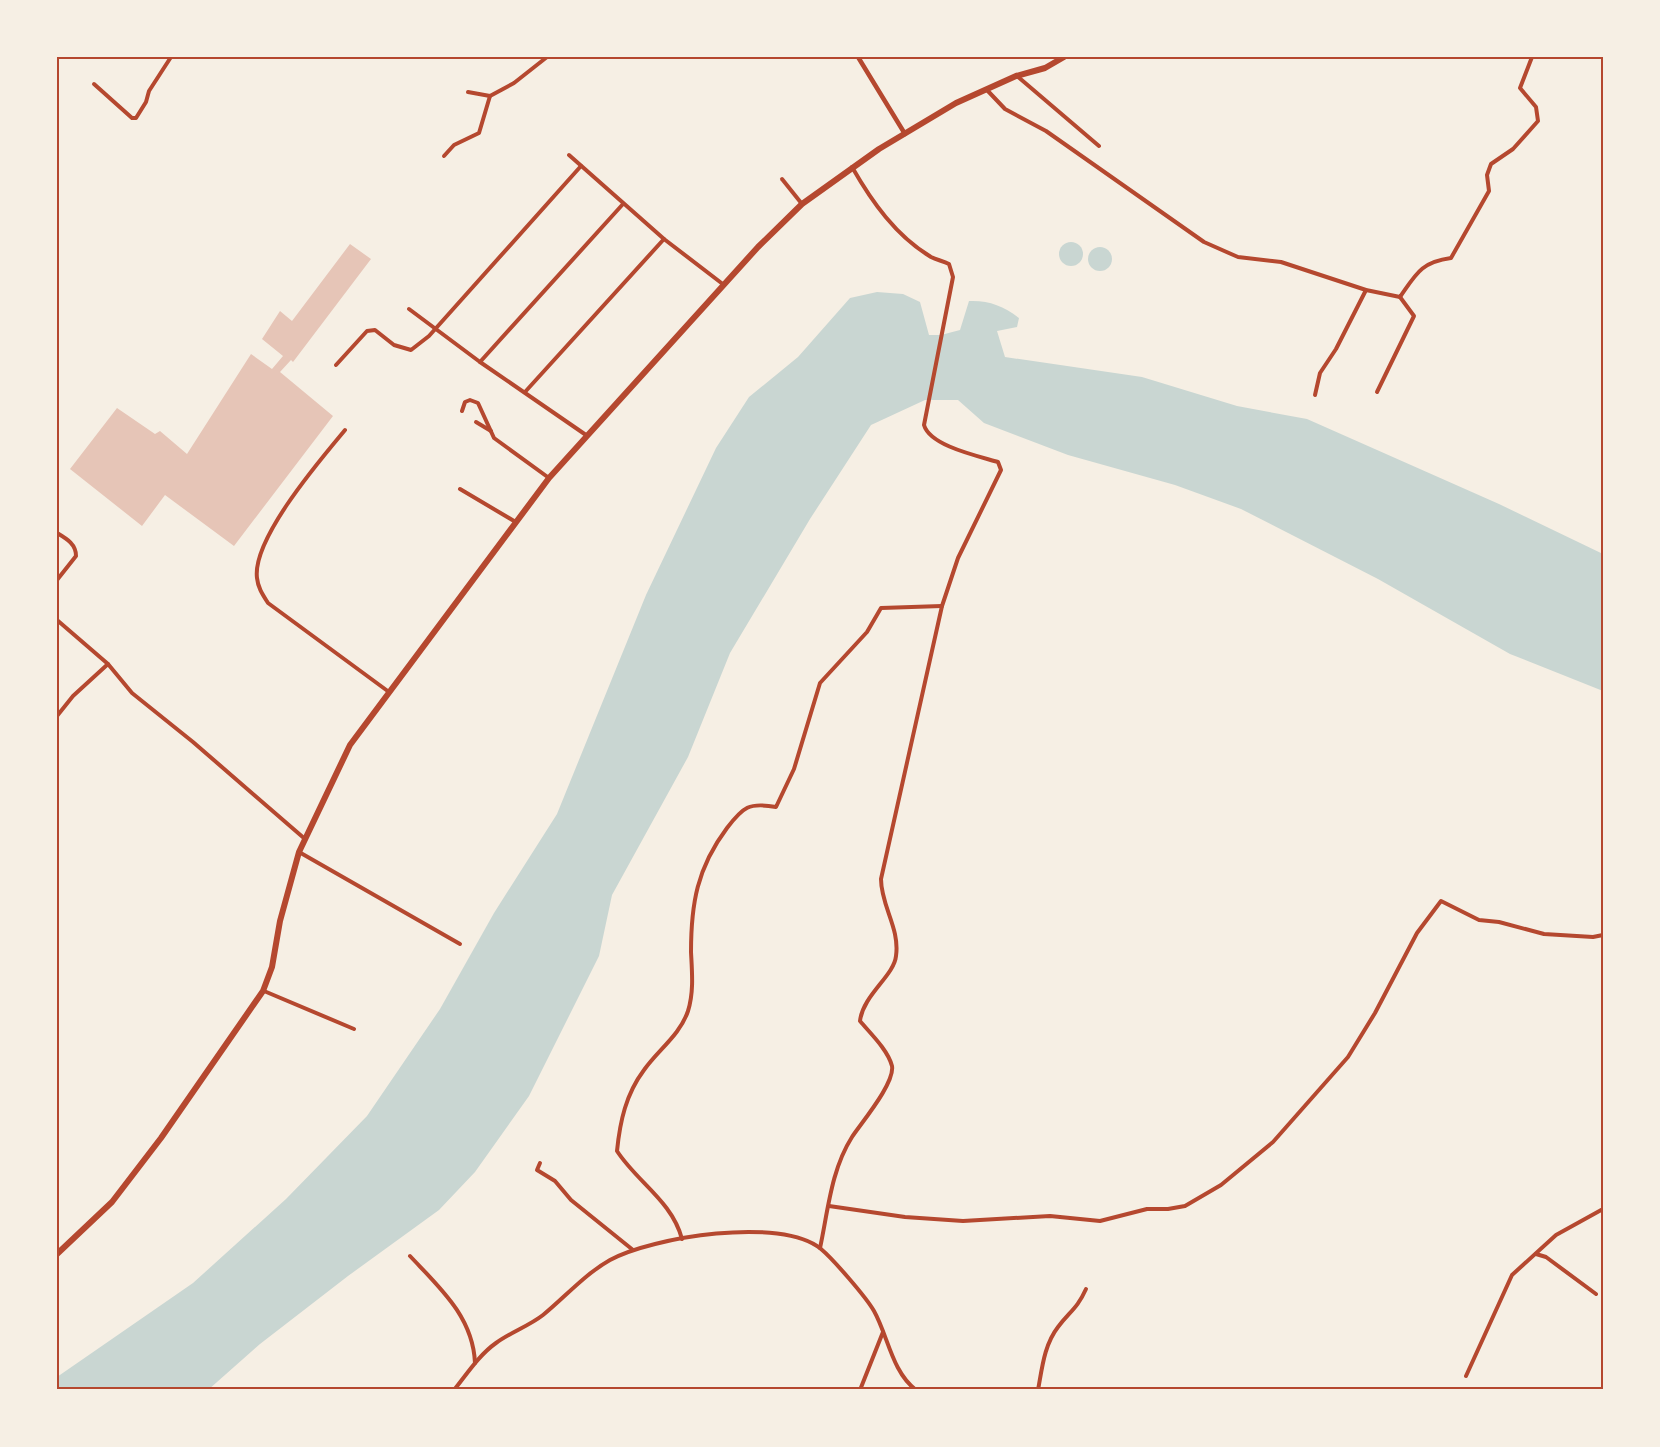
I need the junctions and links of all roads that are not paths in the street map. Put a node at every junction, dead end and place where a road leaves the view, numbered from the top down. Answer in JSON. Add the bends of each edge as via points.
{"nodes":[{"id":1,"x":171,"y":57,"type":"edge"},
{"id":2,"x":547,"y":57,"type":"edge"},
{"id":3,"x":858,"y":57,"type":"edge"},
{"id":4,"x":1064,"y":57,"type":"edge"},
{"id":5,"x":1532,"y":57,"type":"edge"},
{"id":6,"x":1016,"y":76,"type":"junction"},
{"id":7,"x":94,"y":84,"type":"dead end"},
{"id":8,"x":986,"y":88,"type":"junction"},
{"id":9,"x":468,"y":92,"type":"dead end"},
{"id":10,"x":490,"y":96,"type":"junction"},
{"id":11,"x":905,"y":134,"type":"junction"},
{"id":12,"x":1099,"y":146,"type":"dead end"},
{"id":13,"x":569,"y":155,"type":"dead end"},
{"id":14,"x":444,"y":156,"type":"dead end"},
{"id":15,"x":581,"y":166,"type":"junction"},
{"id":16,"x":852,"y":167,"type":"junction"},
{"id":17,"x":782,"y":178,"type":"dead end"},
{"id":18,"x":623,"y":204,"type":"junction"},
{"id":19,"x":802,"y":204,"type":"junction"},
{"id":20,"x":664,"y":239,"type":"junction"},
{"id":21,"x":724,"y":285,"type":"junction"},
{"id":22,"x":1366,"y":290,"type":"junction"},
{"id":23,"x":1400,"y":297,"type":"junction"},
{"id":24,"x":409,"y":309,"type":"dead end"},
{"id":25,"x":435,"y":328,"type":"junction"},
{"id":26,"x":480,"y":362,"type":"junction"},
{"id":27,"x":336,"y":365,"type":"dead end"},
{"id":28,"x":525,"y":392,"type":"junction"},
{"id":29,"x":1377,"y":392,"type":"dead end"},
{"id":30,"x":1315,"y":395,"type":"dead end"},
{"id":31,"x":462,"y":411,"type":"dead end"},
{"id":32,"x":476,"y":422,"type":"dead end"},
{"id":33,"x":345,"y":430,"type":"dead end"},
{"id":34,"x":492,"y":431,"type":"junction"},
{"id":35,"x":586,"y":435,"type":"junction"},
{"id":36,"x":549,"y":478,"type":"junction"},
{"id":37,"x":460,"y":489,"type":"dead end"},
{"id":38,"x":514,"y":521,"type":"junction"},
{"id":39,"x":57,"y":533,"type":"edge"},
{"id":40,"x":57,"y":580,"type":"edge"},
{"id":41,"x":942,"y":606,"type":"junction"},
{"id":42,"x":57,"y":620,"type":"edge"},
{"id":43,"x":108,"y":664,"type":"junction"},
{"id":44,"x":389,"y":692,"type":"junction"},
{"id":45,"x":57,"y":716,"type":"edge"},
{"id":46,"x":304,"y":838,"type":"junction"},
{"id":47,"x":299,"y":852,"type":"junction"},
{"id":48,"x":1603,"y":935,"type":"edge"},
{"id":49,"x":460,"y":944,"type":"dead end"},
{"id":50,"x":263,"y":991,"type":"junction"},
{"id":51,"x":354,"y":1029,"type":"dead end"},
{"id":52,"x":540,"y":1162,"type":"dead end"},
{"id":53,"x":829,"y":1206,"type":"junction"},
{"id":54,"x":1603,"y":1209,"type":"edge"},
{"id":55,"x":682,"y":1239,"type":"junction"},
{"id":56,"x":820,"y":1248,"type":"junction"},
{"id":57,"x":633,"y":1250,"type":"junction"},
{"id":58,"x":57,"y":1254,"type":"edge"},
{"id":59,"x":1536,"y":1254,"type":"junction"},
{"id":60,"x":410,"y":1256,"type":"dead end"},
{"id":61,"x":1086,"y":1289,"type":"dead end"},
{"id":62,"x":1596,"y":1294,"type":"dead end"},
{"id":63,"x":884,"y":1332,"type":"junction"},
{"id":64,"x":475,"y":1364,"type":"junction"},
{"id":65,"x":1466,"y":1376,"type":"dead end"},
{"id":66,"x":454,"y":1390,"type":"edge"},
{"id":67,"x":860,"y":1390,"type":"edge"},
{"id":68,"x":916,"y":1390,"type":"edge"},
{"id":69,"x":1038,"y":1390,"type":"edge"}],
"edges":[{"from":1,"to":7,"type":"street","via":[[136,118]]},
{"from":2,"to":10,"type":"street"},
{"from":3,"to":11,"type":"street"},
{"from":4,"to":6,"type":"main road","via":[[1045,68]]},
{"from":5,"to":23,"type":"street","via":[[1520,88],[1536,106],[1538,121],[1513,149],[1491,164],[1487,175],[1489,191],[1450,258],[1433,260],[1420,269]]},
{"from":6,"to":8,"type":"main road"},
{"from":6,"to":12,"type":"street"},
{"from":8,"to":11,"type":"main road"},
{"from":8,"to":22,"type":"street","via":[[1005,109],[1046,131],[1204,242],[1238,257],[1281,262]]},
{"from":9,"to":10,"type":"street"},
{"from":10,"to":14,"type":"street","via":[[479,133],[454,145]]},
{"from":11,"to":16,"type":"main road"},
{"from":13,"to":15,"type":"street"},
{"from":15,"to":18,"type":"street"},
{"from":15,"to":25,"type":"street"},
{"from":16,"to":19,"type":"main road"},
{"from":16,"to":41,"type":"street","via":[[884,216],[901,234],[933,258],[949,264],[952,277],[924,425],[934,440],[998,462],[1001,470],[958,558]]},
{"from":17,"to":19,"type":"street"},
{"from":18,"to":20,"type":"street"},
{"from":18,"to":26,"type":"street"},
{"from":19,"to":21,"type":"main road"},
{"from":20,"to":21,"type":"street"},
{"from":20,"to":28,"type":"street"},
{"from":21,"to":35,"type":"main road"},
{"from":22,"to":23,"type":"street"},
{"from":22,"to":30,"type":"street","via":[[1320,373]]},
{"from":23,"to":29,"type":"street","via":[[1414,316]]},
{"from":24,"to":25,"type":"street"},
{"from":25,"to":26,"type":"street"},
{"from":25,"to":27,"type":"street","via":[[411,350],[394,345],[375,330],[367,331]]},
{"from":26,"to":28,"type":"street"},
{"from":28,"to":35,"type":"street"},
{"from":31,"to":34,"type":"street","via":[[465,402],[478,403]]},
{"from":32,"to":34,"type":"street"},
{"from":33,"to":44,"type":"street","via":[[307,475],[274,527],[256,577],[268,603]]},
{"from":34,"to":36,"type":"street","via":[[494,438],[510,452]]},
{"from":35,"to":36,"type":"main road"},
{"from":36,"to":38,"type":"main road"},
{"from":37,"to":38,"type":"street"},
{"from":38,"to":44,"type":"main road"},
{"from":39,"to":40,"type":"street","via":[[76,549],[76,556]]},
{"from":41,"to":53,"type":"street","via":[[881,879],[881,892],[896,934],[896,959],[862,1009],[860,1021],[887,1055],[892,1067],[890,1081],[838,1164]]},
{"from":41,"to":55,"type":"street","via":[[881,608],[867,632],[820,683],[794,769],[776,807],[758,804],[740,810],[714,845],[697,882],[691,931],[692,993],[687,1012],[680,1029],[643,1070],[622,1112],[617,1151],[656,1192]]},
{"from":42,"to":43,"type":"street"},
{"from":43,"to":45,"type":"street"},
{"from":43,"to":46,"type":"street","via":[[132,693]]},
{"from":44,"to":46,"type":"main road","via":[[350,745]]},
{"from":46,"to":47,"type":"main road"},
{"from":47,"to":49,"type":"street"},
{"from":47,"to":50,"type":"main road"},
{"from":48,"to":53,"type":"street","via":[[1544,934],[1479,920],[1441,901],[1417,933],[1348,1057],[1273,1142],[1221,1185],[1185,1206],[1147,1209],[1100,1221],[1050,1215],[963,1221]]},
{"from":50,"to":51,"type":"street"},
{"from":50,"to":58,"type":"main road","via":[[112,1202]]},
{"from":52,"to":57,"type":"street","via":[[537,1170],[555,1181],[571,1200]]},
{"from":53,"to":56,"type":"street"},
{"from":54,"to":59,"type":"street","via":[[1556,1236]]},
{"from":55,"to":56,"type":"street","via":[[764,1231]]},
{"from":55,"to":57,"type":"street"},
{"from":56,"to":63,"type":"street","via":[[873,1310]]},
{"from":57,"to":64,"type":"street","via":[[610,1260],[540,1317],[495,1343]]},
{"from":59,"to":62,"type":"street","via":[[1546,1257]]},
{"from":59,"to":65,"type":"street","via":[[1512,1275]]},
{"from":60,"to":64,"type":"street","via":[[450,1299],[466,1325],[474,1343]]},
{"from":61,"to":69,"type":"street","via":[[1078,1308],[1058,1326],[1048,1343]]},
{"from":63,"to":67,"type":"street"},
{"from":63,"to":68,"type":"street","via":[[898,1367]]},
{"from":64,"to":66,"type":"street"}]}
